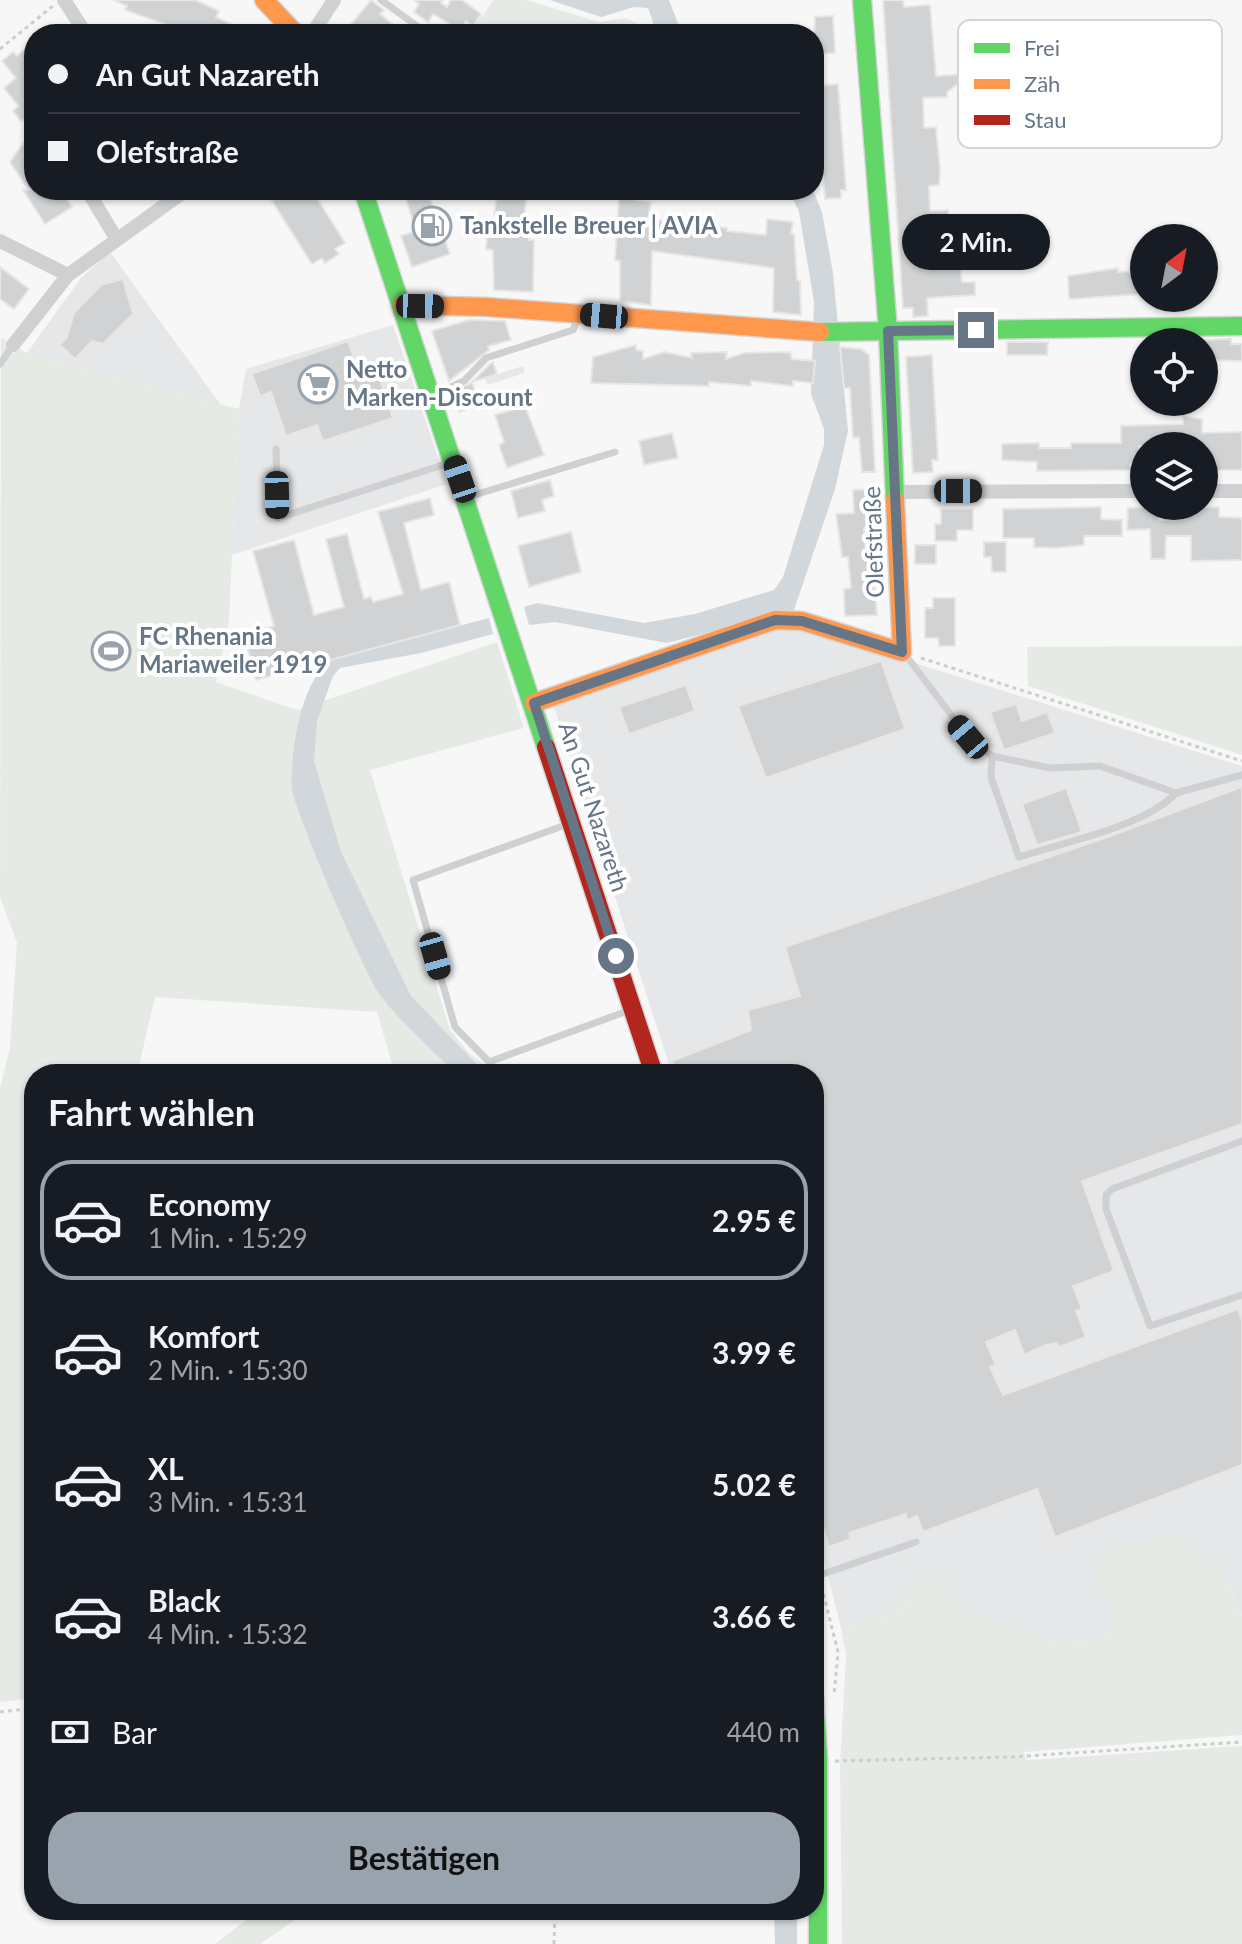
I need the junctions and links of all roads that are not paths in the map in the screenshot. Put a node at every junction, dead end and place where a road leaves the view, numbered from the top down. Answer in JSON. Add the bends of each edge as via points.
{"nodes":[{"id":1,"x":63,"y":0,"type":"edge"},
{"id":2,"x":264,"y":0,"type":"edge"},
{"id":3,"x":334,"y":0,"type":"edge"},
{"id":4,"x":381,"y":0,"type":"edge"},
{"id":5,"x":862,"y":0,"type":"edge"},
{"id":6,"x":79,"y":24,"type":"edge"},
{"id":7,"x":287,"y":24,"type":"edge"},
{"id":8,"x":318,"y":24,"type":"edge"},
{"id":9,"x":414,"y":24,"type":"edge"},
{"id":10,"x":93,"y":200,"type":"edge"},
{"id":11,"x":170,"y":200,"type":"edge"},
{"id":12,"x":366,"y":200,"type":"edge"},
{"id":13,"x":116,"y":238,"type":"junction"},
{"id":14,"x":0,"y":241,"type":"edge"},
{"id":15,"x":68,"y":275,"type":"junction"},
{"id":16,"x":402,"y":305,"type":"junction"},
{"id":17,"x":579,"y":314,"type":"junction"},
{"id":18,"x":1242,"y":326,"type":"edge"},
{"id":19,"x":888,"y":331,"type":"junction"},
{"id":20,"x":13,"y":345,"type":"joint"},
{"id":21,"x":0,"y":364,"type":"edge"},
{"id":22,"x":433,"y":395,"type":"junction"},
{"id":23,"x":276,"y":449,"type":"dead end"},
{"id":24,"x":615,"y":452,"type":"dead end"},
{"id":25,"x":454,"y":461,"type":"junction"},
{"id":26,"x":1130,"y":491,"type":"edge"},
{"id":27,"x":1218,"y":491,"type":"edge"},
{"id":28,"x":1242,"y":491,"type":"edge"},
{"id":29,"x":896,"y":492,"type":"junction"},
{"id":30,"x":466,"y":498,"type":"junction"},
{"id":31,"x":902,"y":652,"type":"junction"},
{"id":32,"x":534,"y":703,"type":"junction"},
{"id":33,"x":992,"y":756,"type":"junction"},
{"id":34,"x":1242,"y":775,"type":"edge"},
{"id":35,"x":1176,"y":793,"type":"junction"},
{"id":36,"x":573,"y":822,"type":"junction"},
{"id":37,"x":633,"y":1009,"type":"junction"},
{"id":38,"x":651,"y":1064,"type":"edge"},
{"id":39,"x":1242,"y":1141,"type":"edge"},
{"id":40,"x":1242,"y":1295,"type":"edge"},
{"id":41,"x":916,"y":1542,"type":"dead end"},
{"id":42,"x":824,"y":1574,"type":"edge"},
{"id":43,"x":818,"y":1920,"type":"edge"},
{"id":44,"x":818,"y":1944,"type":"edge"}],
"edges":[{"from":1,"to":6,"type":"street"},
{"from":2,"to":7,"type":"street"},
{"from":3,"to":8,"type":"street"},
{"from":4,"to":9,"type":"lane"},
{"from":5,"to":19,"type":"street","name":"Olefstraße"},
{"from":10,"to":13,"type":"street"},
{"from":11,"to":13,"type":"street"},
{"from":12,"to":16,"type":"street","name":"An Gut Nazareth"},
{"from":13,"to":15,"type":"street"},
{"from":14,"to":15,"type":"street"},
{"from":15,"to":20,"type":"street"},
{"from":16,"to":17,"type":"street"},
{"from":16,"to":22,"type":"street","name":"An Gut Nazareth"},
{"from":17,"to":19,"type":"street","via":[[812,332]]},
{"from":17,"to":22,"type":"lane","via":[[573,330],[486,358],[464,381]]},
{"from":18,"to":19,"type":"street"},
{"from":19,"to":29,"type":"street","name":"Olefstraße"},
{"from":20,"to":21,"type":"lane"},
{"from":22,"to":25,"type":"street","name":"An Gut Nazareth"},
{"from":23,"to":25,"type":"lane","via":[[278,518]]},
{"from":24,"to":30,"type":"lane"},
{"from":25,"to":30,"type":"street","name":"An Gut Nazareth"},
{"from":26,"to":29,"type":"street"},
{"from":27,"to":28,"type":"street"},
{"from":29,"to":31,"type":"street","name":"Olefstraße"},
{"from":30,"to":32,"type":"street","name":"An Gut Nazareth"},
{"from":31,"to":32,"type":"street","via":[[802,621],[775,620]]},
{"from":31,"to":33,"type":"lane","via":[[968,737]]},
{"from":32,"to":36,"type":"street","name":"An Gut Nazareth"},
{"from":33,"to":35,"type":"lane","via":[[1050,768],[1100,766]]},
{"from":33,"to":35,"type":"lane","via":[[991,777],[1019,857],[1142,816],[1163,807]]},
{"from":34,"to":35,"type":"lane"},
{"from":36,"to":37,"type":"street","name":"An Gut Nazareth"},
{"from":36,"to":37,"type":"lane","via":[[413,880],[455,1027],[489,1062]]},
{"from":37,"to":38,"type":"street","name":"An Gut Nazareth"},
{"from":39,"to":40,"type":"lane","via":[[1106,1195],[1106,1209],[1150,1326]]},
{"from":41,"to":42,"type":"lane"},
{"from":43,"to":44,"type":"street"}]}
